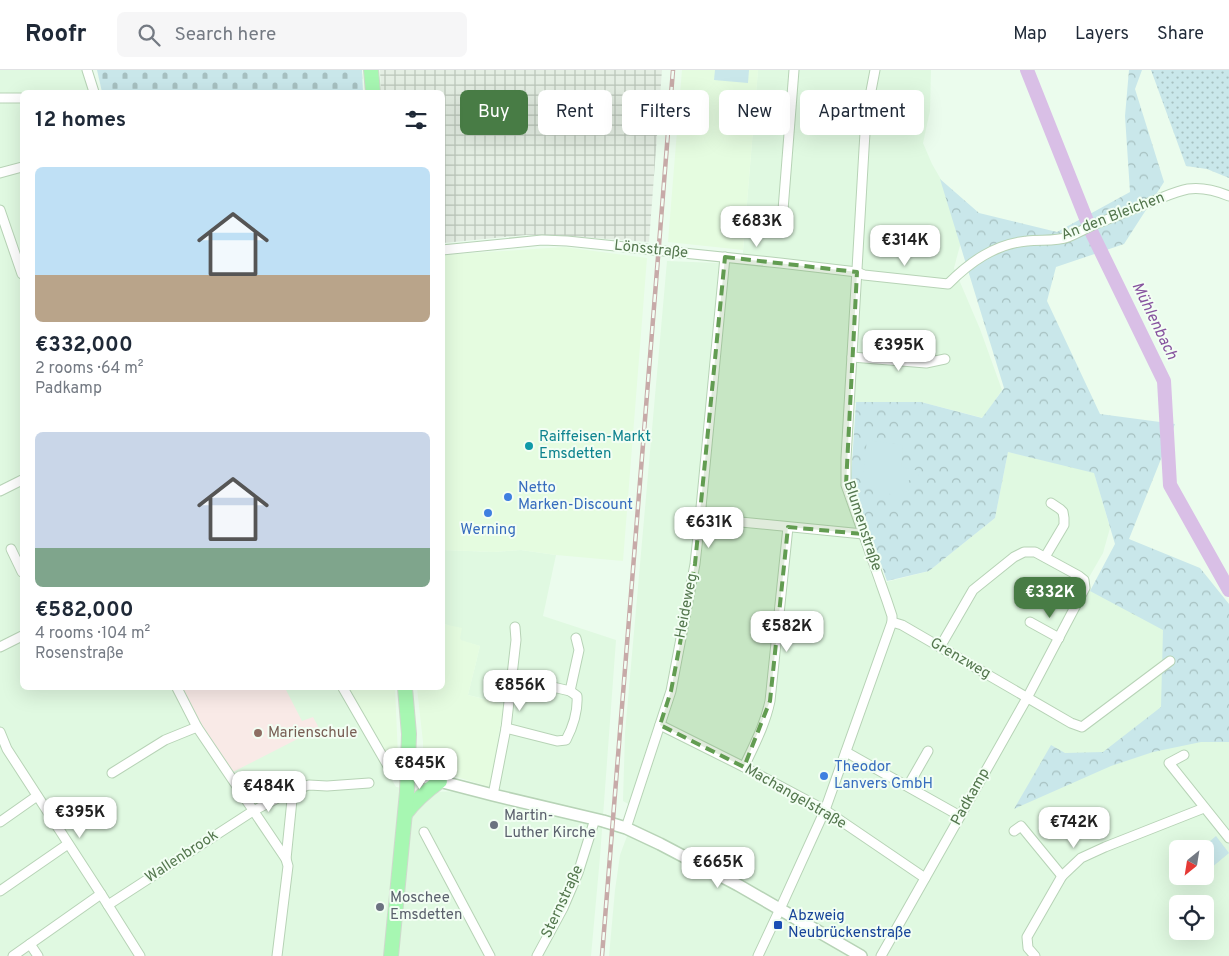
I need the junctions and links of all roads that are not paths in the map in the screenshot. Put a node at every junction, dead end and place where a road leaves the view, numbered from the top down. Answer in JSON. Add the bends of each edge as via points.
{"nodes":[{"id":1,"x":87,"y":70,"type":"edge"},
{"id":2,"x":371,"y":70,"type":"edge"},
{"id":3,"x":794,"y":70,"type":"edge"},
{"id":4,"x":875,"y":70,"type":"edge"},
{"id":5,"x":93,"y":90,"type":"edge"},
{"id":6,"x":372,"y":90,"type":"edge"},
{"id":7,"x":0,"y":98,"type":"edge"},
{"id":8,"x":20,"y":98,"type":"edge"},
{"id":9,"x":20,"y":168,"type":"edge"},
{"id":10,"x":0,"y":173,"type":"edge"},
{"id":11,"x":1229,"y":196,"type":"edge"},
{"id":12,"x":0,"y":210,"type":"edge"},
{"id":13,"x":779,"y":220,"type":"dead end"},
{"id":14,"x":445,"y":250,"type":"edge"},
{"id":15,"x":725,"y":257,"type":"junction"},
{"id":16,"x":20,"y":268,"type":"edge"},
{"id":17,"x":857,"y":272,"type":"junction"},
{"id":18,"x":948,"y":284,"type":"joint"},
{"id":19,"x":852,"y":357,"type":"junction"},
{"id":20,"x":945,"y":359,"type":"dead end"},
{"id":21,"x":20,"y":481,"type":"edge"},
{"id":22,"x":0,"y":491,"type":"edge"},
{"id":23,"x":1051,"y":503,"type":"dead end"},
{"id":24,"x":700,"y":518,"type":"junction"},
{"id":25,"x":788,"y":527,"type":"junction"},
{"id":26,"x":863,"y":534,"type":"junction"},
{"id":27,"x":10,"y":549,"type":"dead end"},
{"id":28,"x":1044,"y":557,"type":"junction"},
{"id":29,"x":20,"y":568,"type":"edge"},
{"id":30,"x":892,"y":622,"type":"junction"},
{"id":31,"x":1030,"y":622,"type":"dead end"},
{"id":32,"x":515,"y":627,"type":"dead end"},
{"id":33,"x":20,"y":637,"type":"edge"},
{"id":34,"x":576,"y":638,"type":"dead end"},
{"id":35,"x":1059,"y":638,"type":"junction"},
{"id":36,"x":0,"y":647,"type":"edge"},
{"id":37,"x":940,"y":647,"type":"junction"},
{"id":38,"x":1170,"y":660,"type":"dead end"},
{"id":39,"x":512,"y":679,"type":"junction"},
{"id":40,"x":178,"y":690,"type":"edge"},
{"id":41,"x":344,"y":690,"type":"edge"},
{"id":42,"x":405,"y":690,"type":"edge"},
{"id":43,"x":570,"y":691,"type":"junction"},
{"id":44,"x":1027,"y":698,"type":"junction"},
{"id":45,"x":660,"y":725,"type":"junction"},
{"id":46,"x":197,"y":727,"type":"junction"},
{"id":47,"x":506,"y":728,"type":"junction"},
{"id":48,"x":0,"y":732,"type":"edge"},
{"id":49,"x":928,"y":751,"type":"dead end"},
{"id":50,"x":3,"y":752,"type":"edge"},
{"id":51,"x":846,"y":752,"type":"junction"},
{"id":52,"x":1184,"y":755,"type":"dead end"},
{"id":53,"x":744,"y":767,"type":"junction"},
{"id":54,"x":112,"y":773,"type":"dead end"},
{"id":55,"x":408,"y":773,"type":"junction"},
{"id":56,"x":440,"y":781,"type":"junction"},
{"id":57,"x":369,"y":783,"type":"dead end"},
{"id":58,"x":908,"y":786,"type":"junction"},
{"id":59,"x":293,"y":790,"type":"junction"},
{"id":60,"x":493,"y":795,"type":"junction"},
{"id":61,"x":37,"y":796,"type":"junction"},
{"id":62,"x":1204,"y":808,"type":"junction"},
{"id":63,"x":825,"y":810,"type":"junction"},
{"id":64,"x":253,"y":811,"type":"junction"},
{"id":65,"x":405,"y":814,"type":"junction"},
{"id":66,"x":960,"y":816,"type":"junction"},
{"id":67,"x":595,"y":819,"type":"junction"},
{"id":68,"x":0,"y":822,"type":"edge"},
{"id":69,"x":626,"y":828,"type":"junction"},
{"id":70,"x":424,"y":832,"type":"dead end"},
{"id":71,"x":1014,"y":832,"type":"dead end"},
{"id":72,"x":1229,"y":838,"type":"edge"},
{"id":73,"x":68,"y":844,"type":"junction"},
{"id":74,"x":286,"y":859,"type":"junction"},
{"id":75,"x":1062,"y":876,"type":"junction"},
{"id":76,"x":925,"y":878,"type":"junction"},
{"id":77,"x":0,"y":891,"type":"edge"},
{"id":78,"x":101,"y":894,"type":"junction"},
{"id":79,"x":108,"y":905,"type":"junction"},
{"id":80,"x":780,"y":909,"type":"junction"},
{"id":81,"x":30,"y":944,"type":"junction"},
{"id":82,"x":13,"y":956,"type":"edge"},
{"id":83,"x":38,"y":956,"type":"edge"},
{"id":84,"x":140,"y":956,"type":"edge"},
{"id":85,"x":277,"y":956,"type":"edge"},
{"id":86,"x":391,"y":956,"type":"edge"},
{"id":87,"x":490,"y":956,"type":"edge"},
{"id":88,"x":537,"y":956,"type":"edge"},
{"id":89,"x":758,"y":956,"type":"edge"},
{"id":90,"x":862,"y":956,"type":"edge"},
{"id":91,"x":881,"y":956,"type":"edge"},
{"id":92,"x":1035,"y":956,"type":"edge"}],
"edges":[{"from":1,"to":5,"type":"street"},
{"from":2,"to":6,"type":"main road"},
{"from":3,"to":13,"type":"street","via":[[783,210]]},
{"from":4,"to":17,"type":"street","name":"Blumenstraße","via":[[866,117]]},
{"from":7,"to":8,"type":"street"},
{"from":9,"to":10,"type":"street"},
{"from":11,"to":18,"type":"street","name":"An den Bleichen","via":[[1205,190],[1182,190],[1066,238],[1006,244],[976,259]]},
{"from":12,"to":16,"type":"street"},
{"from":14,"to":15,"type":"street","name":"Lönsstraße","via":[[542,240]]},
{"from":15,"to":17,"type":"street","name":"Lönsstraße"},
{"from":15,"to":24,"type":"street","name":"Heideweg"},
{"from":17,"to":18,"type":"street","name":"Lönsstraße"},
{"from":17,"to":19,"type":"street","name":"Blumenstraße"},
{"from":19,"to":20,"type":"street","via":[[926,362]]},
{"from":19,"to":26,"type":"street","name":"Blumenstraße","via":[[846,485]]},
{"from":21,"to":22,"type":"street"},
{"from":23,"to":28,"type":"street","via":[[1063,512],[1064,525]]},
{"from":24,"to":25,"type":"street"},
{"from":24,"to":45,"type":"street","name":"Heideweg","via":[[695,564],[671,691]]},
{"from":25,"to":26,"type":"street"},
{"from":25,"to":53,"type":"street","via":[[768,713]]},
{"from":26,"to":30,"type":"street","name":"Blumenstraße"},
{"from":27,"to":29,"type":"street"},
{"from":28,"to":35,"type":"street","name":"Padkamp","via":[[1084,580],[1085,588]]},
{"from":28,"to":37,"type":"street","via":[[1035,552],[1014,556],[973,590]]},
{"from":30,"to":37,"type":"street","name":"Grenzweg"},
{"from":30,"to":51,"type":"street"},
{"from":31,"to":35,"type":"street"},
{"from":32,"to":39,"type":"street"},
{"from":33,"to":36,"type":"street"},
{"from":34,"to":43,"type":"street","via":[[579,650]]},
{"from":35,"to":44,"type":"street","name":"Padkamp"},
{"from":37,"to":44,"type":"street","name":"Grenzweg"},
{"from":38,"to":44,"type":"street","name":"Grenzweg","via":[[1082,727]]},
{"from":39,"to":43,"type":"street"},
{"from":39,"to":47,"type":"street"},
{"from":40,"to":46,"type":"street"},
{"from":41,"to":55,"type":"street","via":[[388,766]]},
{"from":42,"to":55,"type":"main road"},
{"from":43,"to":47,"type":"street","via":[[577,696],[578,705],[566,740],[557,741]]},
{"from":44,"to":66,"type":"street","name":"Padkamp"},
{"from":45,"to":53,"type":"street","name":"Machangelstraße"},
{"from":45,"to":69,"type":"street","name":"Heideweg"},
{"from":46,"to":54,"type":"street","via":[[166,740]]},
{"from":46,"to":64,"type":"street"},
{"from":47,"to":60,"type":"street"},
{"from":48,"to":50,"type":"street"},
{"from":49,"to":58,"type":"street"},
{"from":50,"to":61,"type":"street"},
{"from":51,"to":58,"type":"street"},
{"from":51,"to":63,"type":"street"},
{"from":52,"to":62,"type":"street","via":[[1169,763]]},
{"from":53,"to":63,"type":"street","name":"Machangelstraße"},
{"from":55,"to":56,"type":"street"},
{"from":55,"to":65,"type":"main road"},
{"from":56,"to":60,"type":"street"},
{"from":56,"to":65,"type":"main road"},
{"from":57,"to":59,"type":"street","name":"Wallenbrook","via":[[309,786]]},
{"from":58,"to":66,"type":"street"},
{"from":59,"to":64,"type":"street","name":"Wallenbrook"},
{"from":59,"to":74,"type":"street"},
{"from":60,"to":67,"type":"street"},
{"from":61,"to":68,"type":"street"},
{"from":61,"to":73,"type":"street"},
{"from":62,"to":72,"type":"street"},
{"from":62,"to":75,"type":"street","via":[[1081,858]]},
{"from":63,"to":76,"type":"street","name":"Machangelstraße"},
{"from":63,"to":80,"type":"street"},
{"from":64,"to":74,"type":"street"},
{"from":64,"to":79,"type":"street","name":"Wallenbrook"},
{"from":65,"to":86,"type":"main road"},
{"from":66,"to":76,"type":"street","name":"Padkamp"},
{"from":67,"to":69,"type":"street"},
{"from":67,"to":88,"type":"street","name":"Sternstraße","via":[[578,873]]},
{"from":69,"to":80,"type":"street"},
{"from":70,"to":87,"type":"street"},
{"from":71,"to":75,"type":"street","via":[[1020,826]]},
{"from":73,"to":77,"type":"street"},
{"from":73,"to":78,"type":"street"},
{"from":74,"to":85,"type":"street","via":[[288,866]]},
{"from":75,"to":92,"type":"street","via":[[1027,936],[1028,948]]},
{"from":76,"to":91,"type":"street","name":"Padkamp"},
{"from":78,"to":79,"type":"street"},
{"from":78,"to":81,"type":"street"},
{"from":79,"to":84,"type":"street"},
{"from":80,"to":89,"type":"street"},
{"from":80,"to":90,"type":"street"},
{"from":81,"to":82,"type":"street"},
{"from":81,"to":83,"type":"street"}]}
